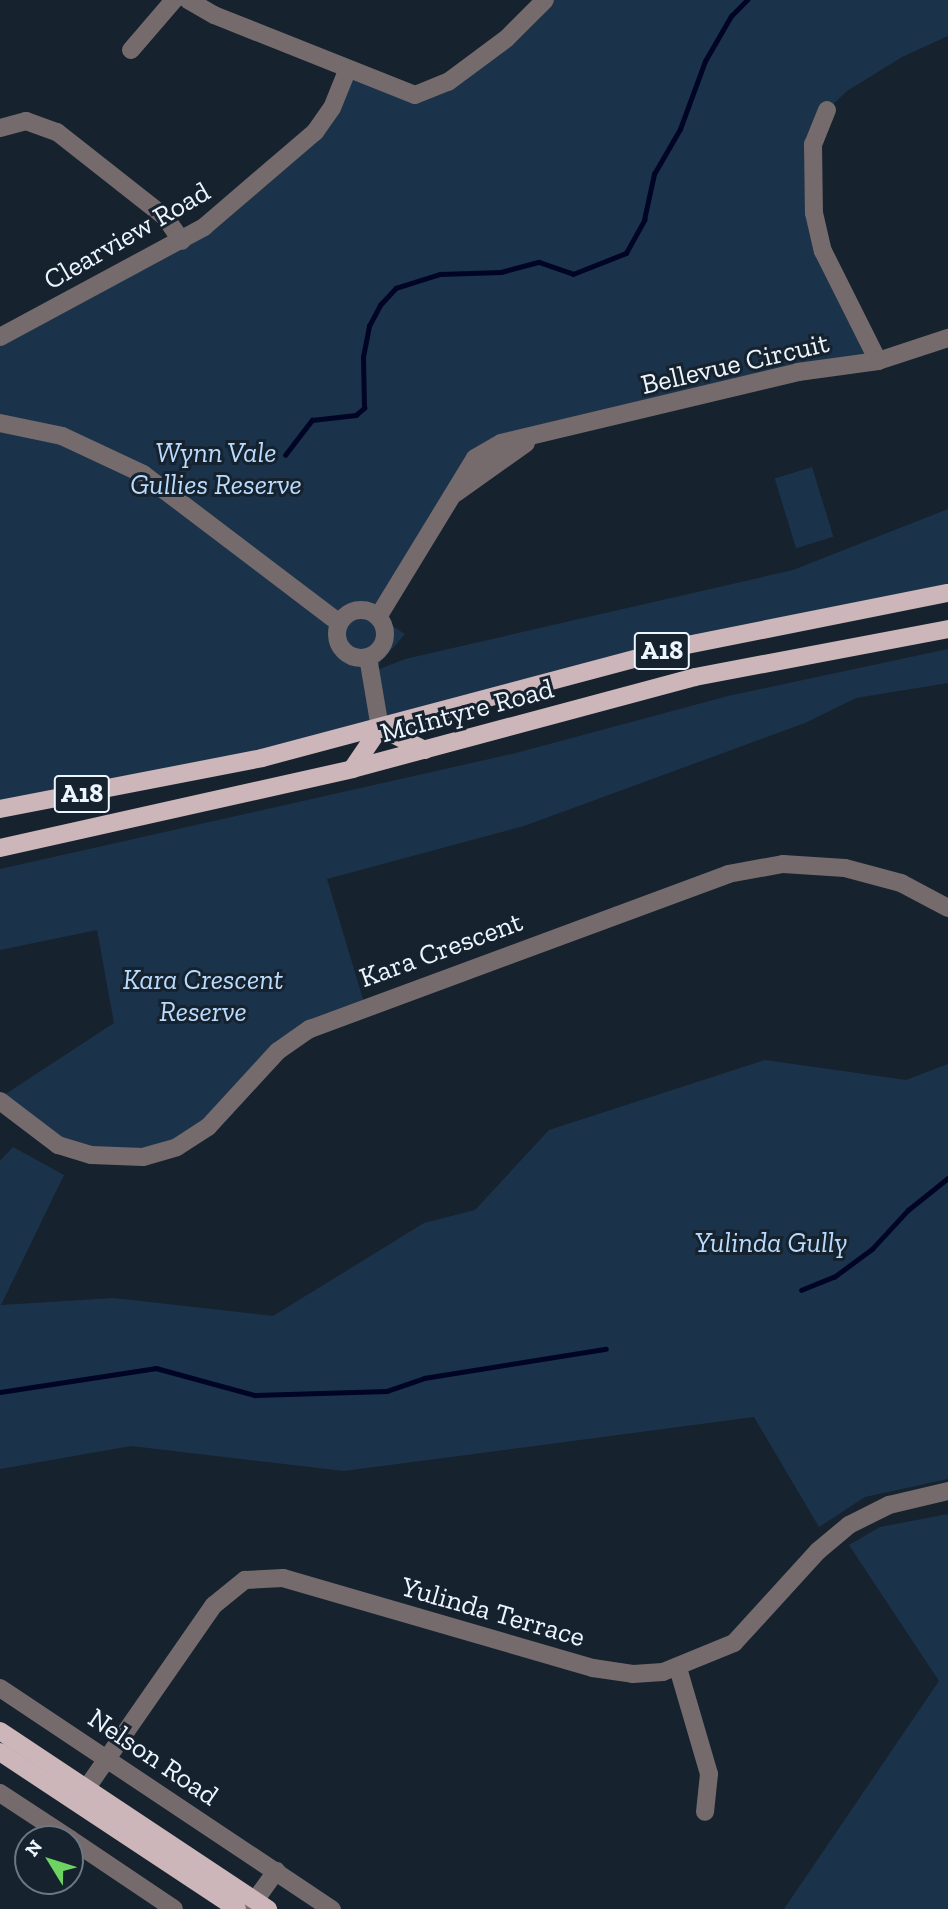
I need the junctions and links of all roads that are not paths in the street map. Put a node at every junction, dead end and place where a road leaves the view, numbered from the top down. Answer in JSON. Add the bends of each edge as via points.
{"nodes":[{"id":1,"x":174,"y":0,"type":"edge"},
{"id":2,"x":188,"y":0,"type":"edge"},
{"id":3,"x":545,"y":0,"type":"edge"},
{"id":4,"x":131,"y":50,"type":"dead end"},
{"id":5,"x":347,"y":71,"type":"junction"},
{"id":6,"x":827,"y":110,"type":"dead end"},
{"id":7,"x":0,"y":128,"type":"edge"},
{"id":8,"x":182,"y":241,"type":"junction"},
{"id":9,"x":0,"y":337,"type":"edge"},
{"id":10,"x":948,"y":338,"type":"edge"},
{"id":11,"x":878,"y":361,"type":"junction"},
{"id":12,"x":0,"y":422,"type":"edge"},
{"id":13,"x":948,"y":593,"type":"edge"},
{"id":14,"x":378,"y":617,"type":"junction"},
{"id":15,"x":339,"y":623,"type":"junction"},
{"id":16,"x":948,"y":629,"type":"edge"},
{"id":17,"x":368,"y":657,"type":"junction"},
{"id":18,"x":380,"y":728,"type":"junction"},
{"id":19,"x":425,"y":750,"type":"junction"},
{"id":20,"x":352,"y":769,"type":"junction"},
{"id":21,"x":0,"y":809,"type":"edge"},
{"id":22,"x":0,"y":848,"type":"edge"},
{"id":23,"x":948,"y":908,"type":"edge"},
{"id":24,"x":0,"y":1101,"type":"edge"},
{"id":25,"x":948,"y":1491,"type":"edge"},
{"id":26,"x":678,"y":1668,"type":"junction"},
{"id":27,"x":0,"y":1688,"type":"edge"},
{"id":28,"x":0,"y":1731,"type":"edge"},
{"id":29,"x":0,"y":1752,"type":"edge"},
{"id":30,"x":108,"y":1759,"type":"junction"},
{"id":31,"x":0,"y":1793,"type":"edge"},
{"id":32,"x":82,"y":1795,"type":"junction"},
{"id":33,"x":705,"y":1812,"type":"dead end"},
{"id":34,"x":49,"y":1825,"type":"edge"},
{"id":35,"x":84,"y":1848,"type":"edge"},
{"id":36,"x":276,"y":1871,"type":"junction"},
{"id":37,"x":257,"y":1906,"type":"edge"},
{"id":38,"x":174,"y":1909,"type":"edge"},
{"id":39,"x":237,"y":1909,"type":"edge"},
{"id":40,"x":332,"y":1909,"type":"edge"}],
"edges":[{"from":1,"to":4,"type":"street"},
{"from":2,"to":5,"type":"street"},
{"from":3,"to":5,"type":"street","via":[[506,39],[426,94],[406,94]]},
{"from":5,"to":8,"type":"street","name":"Clearview Road","via":[[332,108],[315,132],[253,188]]},
{"from":6,"to":11,"type":"street","via":[[813,144],[814,214],[823,251]]},
{"from":7,"to":8,"type":"street","via":[[33,122],[57,132],[165,217]]},
{"from":8,"to":9,"type":"street","name":"Clearview Road"},
{"from":10,"to":11,"type":"street","name":"Bellevue Circuit"},
{"from":11,"to":14,"type":"street","name":"Bellevue Circuit","via":[[799,372],[501,443],[475,458]]},
{"from":12,"to":15,"type":"street","via":[[72,440],[143,474]]},
{"from":13,"to":18,"type":"main road","name":"McIntyre Road","number":"A18","via":[[682,646]]},
{"from":14,"to":15,"type":"street","via":[[366,609],[352,610]]},
{"from":14,"to":17,"type":"street","via":[[386,631],[384,642]]},
{"from":15,"to":17,"type":"street","via":[[338,643],[344,652]]},
{"from":16,"to":19,"type":"main road","name":"McIntyre Road","number":"A18","via":[[695,677]]},
{"from":17,"to":18,"type":"street"},
{"from":18,"to":19,"type":"main road"},
{"from":18,"to":20,"type":"main road"},
{"from":18,"to":21,"type":"main road","name":"McIntyre Road","number":"A18","via":[[176,777]]},
{"from":19,"to":20,"type":"main road","name":"McIntyre Road","number":"A18"},
{"from":20,"to":22,"type":"main road","name":"McIntyre Road","number":"A18"},
{"from":23,"to":24,"type":"street","name":"Kara Crescent","via":[[901,883],[845,868],[783,864],[728,874],[310,1030],[278,1051],[208,1127],[177,1147],[143,1157],[108,1158],[66,1148],[34,1131]]},
{"from":25,"to":26,"type":"street","name":"Yulinda Terrace","via":[[889,1505],[849,1525],[818,1551],[734,1643]]},
{"from":26,"to":30,"type":"street","name":"Yulinda Terrace","via":[[650,1674],[593,1668],[292,1580],[258,1578],[234,1587],[214,1605]]},
{"from":26,"to":33,"type":"street","via":[[709,1774]]},
{"from":27,"to":30,"type":"street","name":"Nelson Road"},
{"from":28,"to":32,"type":"main road"},
{"from":29,"to":32,"type":"main road"},
{"from":30,"to":32,"type":"street","name":"Yulinda Terrace"},
{"from":30,"to":36,"type":"street","name":"Nelson Road"},
{"from":31,"to":34,"type":"street"},
{"from":32,"to":37,"type":"main road"},
{"from":32,"to":39,"type":"main road"},
{"from":35,"to":38,"type":"street"},
{"from":36,"to":37,"type":"street"},
{"from":36,"to":40,"type":"street","name":"Nelson Road"}]}
